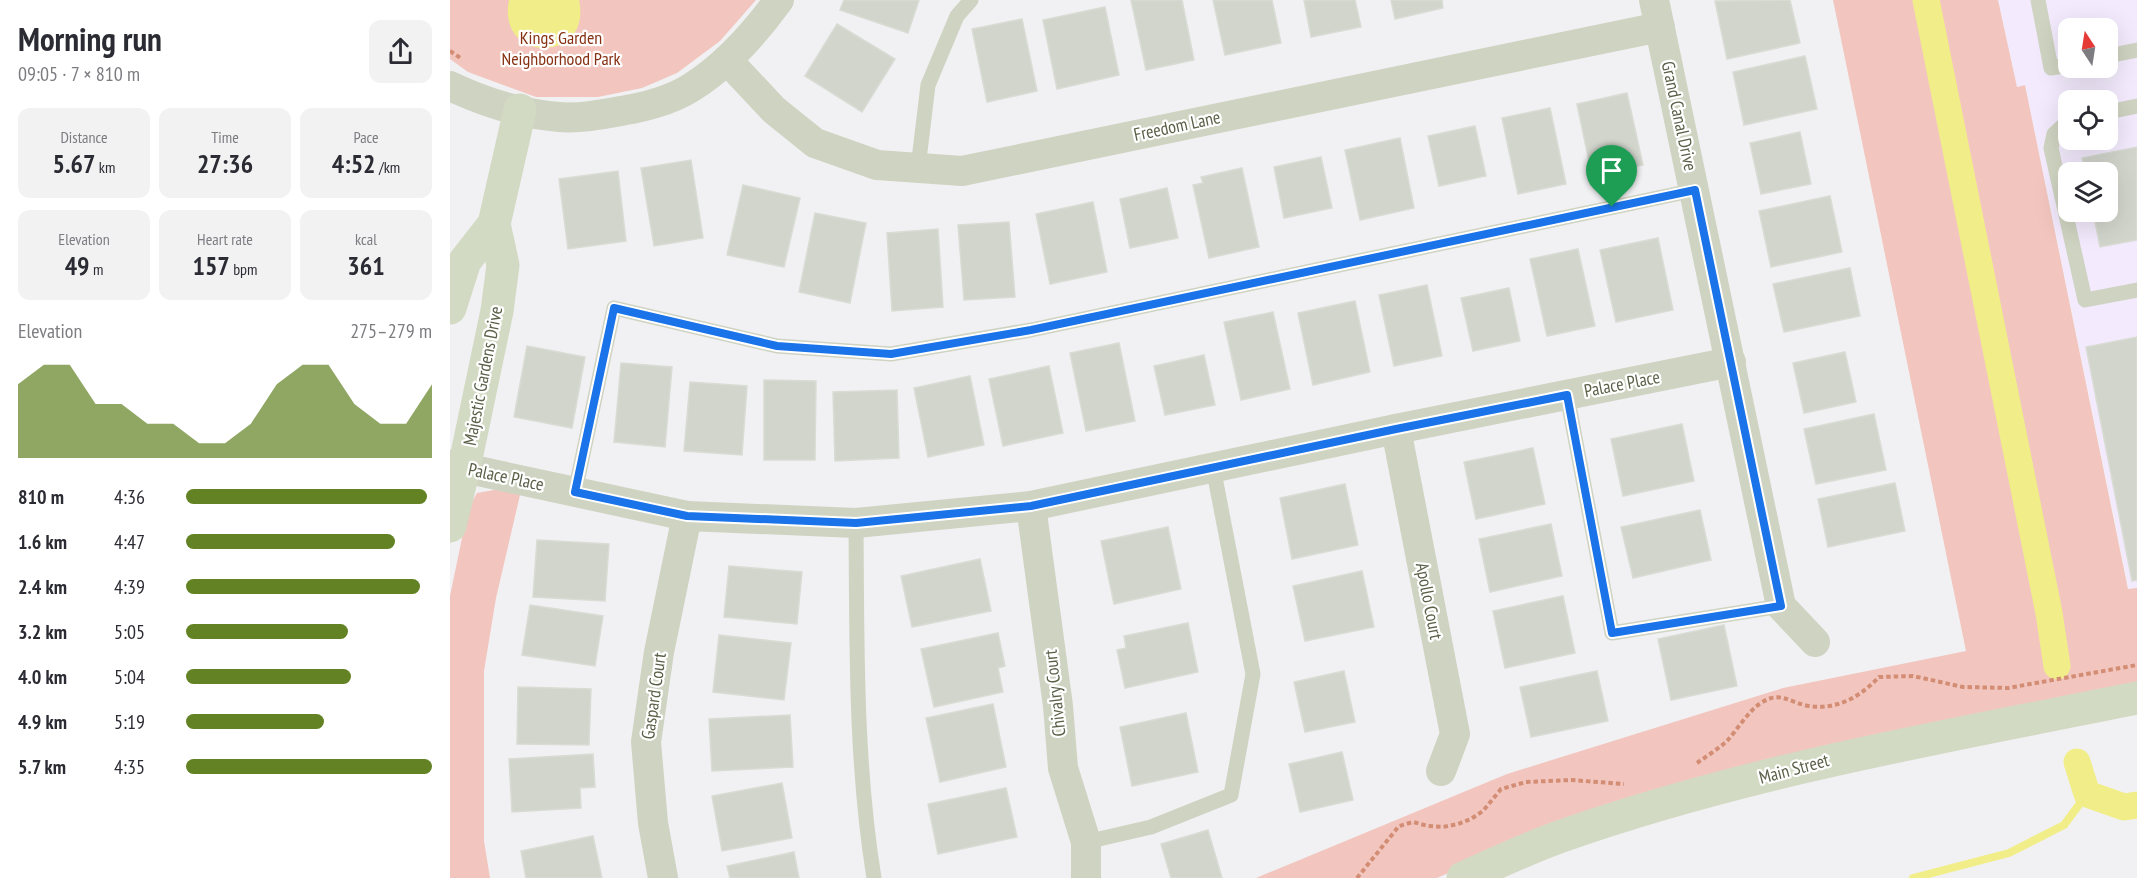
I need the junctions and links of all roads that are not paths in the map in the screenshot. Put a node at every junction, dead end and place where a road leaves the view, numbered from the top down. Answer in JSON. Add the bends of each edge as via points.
{"nodes":[{"id":1,"x":778,"y":0,"type":"edge"},
{"id":2,"x":971,"y":0,"type":"edge"},
{"id":3,"x":2038,"y":0,"type":"edge"},
{"id":4,"x":1657,"y":14,"type":"edge"},
{"id":5,"x":2137,"y":50,"type":"edge"},
{"id":6,"x":2118,"y":54,"type":"edge"},
{"id":7,"x":727,"y":60,"type":"junction"},
{"id":8,"x":2058,"y":67,"type":"edge"},
{"id":9,"x":450,"y":86,"type":"edge"},
{"id":10,"x":2137,"y":106,"type":"edge"},
{"id":11,"x":520,"y":110,"type":"junction"},
{"id":12,"x":2118,"y":110,"type":"edge"},
{"id":13,"x":2058,"y":130,"type":"edge"},
{"id":14,"x":918,"y":168,"type":"junction"},
{"id":15,"x":1695,"y":190,"type":"junction"},
{"id":16,"x":494,"y":224,"type":"junction"},
{"id":17,"x":2137,"y":290,"type":"edge"},
{"id":18,"x":450,"y":308,"type":"edge"},
{"id":19,"x":1731,"y":362,"type":"junction"},
{"id":20,"x":1567,"y":395,"type":"junction"},
{"id":21,"x":1396,"y":429,"type":"junction"},
{"id":22,"x":457,"y":466,"type":"edge"},
{"id":23,"x":1213,"y":467,"type":"junction"},
{"id":24,"x":575,"y":492,"type":"junction"},
{"id":25,"x":1031,"y":506,"type":"junction"},
{"id":26,"x":687,"y":516,"type":"junction"},
{"id":27,"x":856,"y":523,"type":"junction"},
{"id":28,"x":450,"y":526,"type":"edge"},
{"id":29,"x":1781,"y":606,"type":"junction"},
{"id":30,"x":1815,"y":642,"type":"dead end"},
{"id":31,"x":2137,"y":698,"type":"edge"},
{"id":32,"x":1441,"y":771,"type":"dead end"},
{"id":33,"x":1086,"y":842,"type":"junction"},
{"id":34,"x":663,"y":878,"type":"edge"},
{"id":35,"x":874,"y":878,"type":"edge"},
{"id":36,"x":1086,"y":878,"type":"edge"},
{"id":37,"x":1463,"y":878,"type":"edge"}],
"edges":[{"from":1,"to":7,"type":"street","via":[[758,30]]},
{"from":2,"to":14,"type":"lane","via":[[957,16],[928,85]]},
{"from":3,"to":8,"type":"lane","via":[[2051,68]]},
{"from":4,"to":14,"type":"street","name":"Freedom Lane","via":[[962,171]]},
{"from":4,"to":15,"type":"street","name":"Grand Canal Drive"},
{"from":5,"to":6,"type":"lane"},
{"from":7,"to":11,"type":"street","via":[[692,88],[651,105],[608,114],[562,117]]},
{"from":7,"to":14,"type":"street","name":"Freedom Lane","via":[[774,110],[815,143],[877,165]]},
{"from":9,"to":11,"type":"street"},
{"from":10,"to":12,"type":"lane"},
{"from":11,"to":16,"type":"main road","name":"Majestic Gardens Drive"},
{"from":13,"to":17,"type":"lane","via":[[2051,148],[2085,300]]},
{"from":15,"to":19,"type":"street","name":"Grand Canal Drive"},
{"from":15,"to":24,"type":"lane","via":[[1031,330],[891,354],[777,346],[614,308]]},
{"from":16,"to":18,"type":"main road","name":"Majestic Gardens Drive","via":[[465,261]]},
{"from":16,"to":22,"type":"main road","name":"Majestic Gardens Drive","via":[[503,265],[497,311]]},
{"from":19,"to":20,"type":"street","name":"Palace Place"},
{"from":19,"to":29,"type":"street","name":"Grand Canal Drive"},
{"from":20,"to":21,"type":"street","name":"Palace Place"},
{"from":20,"to":29,"type":"lane","via":[[1612,633]]},
{"from":21,"to":23,"type":"street","name":"Palace Place"},
{"from":21,"to":32,"type":"street","name":"Apollo Court","via":[[1455,734]]},
{"from":22,"to":24,"type":"street","name":"Palace Place"},
{"from":22,"to":28,"type":"main road","name":"Majestic Gardens Drive"},
{"from":23,"to":25,"type":"street","name":"Palace Place"},
{"from":23,"to":33,"type":"lane","via":[[1253,674],[1231,795],[1151,827]]},
{"from":24,"to":26,"type":"street","name":"Palace Place"},
{"from":25,"to":27,"type":"street","name":"Palace Place"},
{"from":25,"to":33,"type":"street","name":"Chivalry Court","via":[[1063,768]]},
{"from":26,"to":27,"type":"street","name":"Palace Place"},
{"from":26,"to":34,"type":"street","name":"Gaspard Court","via":[[659,652],[646,742],[653,823]]},
{"from":27,"to":35,"type":"lane","via":[[858,693],[867,837]]},
{"from":29,"to":30,"type":"street"},
{"from":31,"to":37,"type":"main road","name":"Main Street","via":[[1832,759],[1693,795],[1557,837]]},
{"from":33,"to":36,"type":"street","name":"Chivalry Court"}]}
